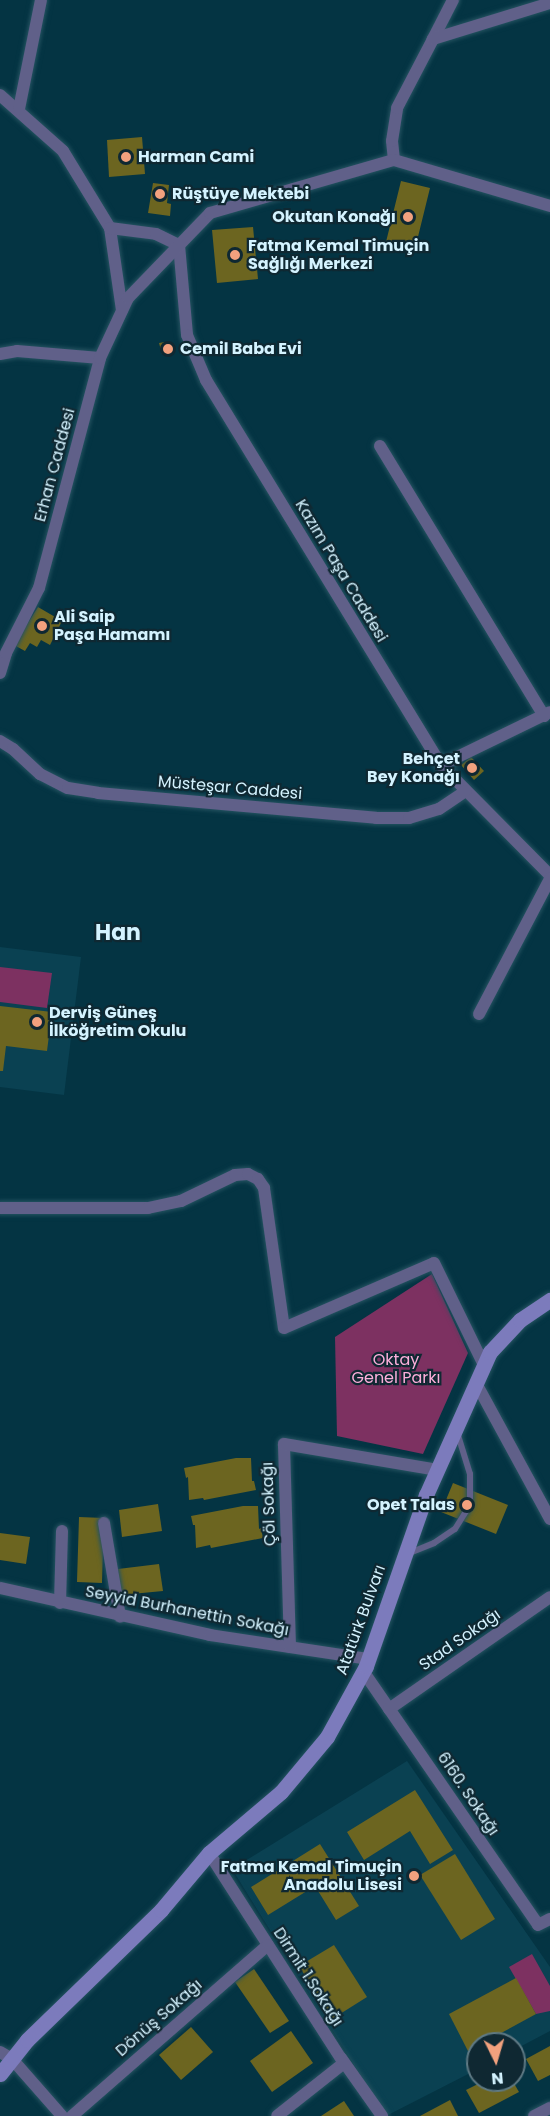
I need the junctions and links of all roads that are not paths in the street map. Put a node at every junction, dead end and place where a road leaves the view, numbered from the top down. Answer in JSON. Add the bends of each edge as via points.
{"nodes":[{"id":1,"x":41,"y":0,"type":"edge"},
{"id":2,"x":453,"y":0,"type":"edge"},
{"id":3,"x":550,"y":3,"type":"edge"},
{"id":4,"x":433,"y":39,"type":"junction"},
{"id":5,"x":0,"y":95,"type":"edge"},
{"id":6,"x":19,"y":109,"type":"junction"},
{"id":7,"x":394,"y":160,"type":"junction"},
{"id":8,"x":550,"y":206,"type":"edge"},
{"id":9,"x":110,"y":228,"type":"junction"},
{"id":10,"x":179,"y":245,"type":"junction"},
{"id":11,"x":122,"y":311,"type":"junction"},
{"id":12,"x":0,"y":354,"type":"edge"},
{"id":13,"x":100,"y":358,"type":"junction"},
{"id":14,"x":380,"y":446,"type":"dead end"},
{"id":15,"x":0,"y":673,"type":"edge"},
{"id":16,"x":547,"y":714,"type":"edge"},
{"id":17,"x":0,"y":741,"type":"edge"},
{"id":18,"x":441,"y":765,"type":"junction"},
{"id":19,"x":466,"y":790,"type":"junction"},
{"id":20,"x":550,"y":875,"type":"edge"},
{"id":21,"x":550,"y":879,"type":"edge"},
{"id":22,"x":478,"y":1014,"type":"dead end"},
{"id":23,"x":0,"y":1208,"type":"edge"},
{"id":24,"x":550,"y":1300,"type":"edge"},
{"id":25,"x":484,"y":1365,"type":"junction"},
{"id":26,"x":476,"y":1383,"type":"junction"},
{"id":27,"x":456,"y":1429,"type":"junction"},
{"id":28,"x":438,"y":1470,"type":"junction"},
{"id":29,"x":550,"y":1520,"type":"edge"},
{"id":30,"x":104,"y":1523,"type":"dead end"},
{"id":31,"x":62,"y":1531,"type":"dead end"},
{"id":32,"x":404,"y":1556,"type":"junction"},
{"id":33,"x":0,"y":1588,"type":"edge"},
{"id":34,"x":550,"y":1597,"type":"edge"},
{"id":35,"x":60,"y":1603,"type":"junction"},
{"id":36,"x":120,"y":1617,"type":"junction"},
{"id":37,"x":290,"y":1647,"type":"junction"},
{"id":38,"x":366,"y":1665,"type":"junction"},
{"id":39,"x":389,"y":1709,"type":"junction"},
{"id":40,"x":209,"y":1853,"type":"junction"},
{"id":41,"x":550,"y":1919,"type":"edge"},
{"id":42,"x":268,"y":1946,"type":"junction"},
{"id":43,"x":6,"y":2056,"type":"edge"},
{"id":44,"x":344,"y":2063,"type":"junction"},
{"id":45,"x":0,"y":2074,"type":"edge"},
{"id":46,"x":550,"y":2108,"type":"edge"},
{"id":47,"x":62,"y":2116,"type":"edge"},
{"id":48,"x":72,"y":2116,"type":"edge"},
{"id":49,"x":277,"y":2116,"type":"edge"},
{"id":50,"x":382,"y":2116,"type":"edge"},
{"id":51,"x":534,"y":2116,"type":"edge"}],
"edges":[{"from":1,"to":6,"type":"street"},
{"from":2,"to":4,"type":"street"},
{"from":3,"to":4,"type":"street"},
{"from":4,"to":7,"type":"street","via":[[397,108],[392,141]]},
{"from":5,"to":6,"type":"street"},
{"from":6,"to":9,"type":"street","via":[[63,151]]},
{"from":7,"to":8,"type":"street"},
{"from":7,"to":10,"type":"street","name":"Erhan Caddesi","via":[[210,213]]},
{"from":9,"to":10,"type":"street","via":[[156,234]]},
{"from":9,"to":11,"type":"street"},
{"from":10,"to":11,"type":"street","name":"Erhan Caddesi","via":[[128,298]]},
{"from":10,"to":18,"type":"street","name":"Kazım Paşa Caddesi","via":[[187,335],[206,380]]},
{"from":11,"to":13,"type":"street","name":"Erhan Caddesi"},
{"from":12,"to":13,"type":"street","via":[[17,351]]},
{"from":13,"to":15,"type":"street","name":"Erhan Caddesi","via":[[39,588]]},
{"from":14,"to":16,"type":"street"},
{"from":16,"to":18,"type":"street"},
{"from":17,"to":19,"type":"street","name":"Müsteşar Caddesi","via":[[40,774],[68,788],[98,793],[409,818],[440,809]]},
{"from":18,"to":19,"type":"street","name":"Kazım Paşa Caddesi"},
{"from":19,"to":20,"type":"street","name":"Kazım Paşa Caddesi"},
{"from":21,"to":22,"type":"street"},
{"from":23,"to":25,"type":"street","via":[[148,1208],[181,1201],[235,1175],[248,1174],[264,1188],[284,1328],[434,1263]]},
{"from":24,"to":25,"type":"main road","name":"Atatürk Bulvarı","via":[[509,1329]]},
{"from":25,"to":26,"type":"main road","name":"Atatürk Bulvarı"},
{"from":26,"to":27,"type":"main road","name":"Atatürk Bulvarı"},
{"from":26,"to":29,"type":"street"},
{"from":27,"to":28,"type":"main road","name":"Atatürk Bulvarı"},
{"from":27,"to":32,"type":"lane","via":[[470,1474],[470,1505],[455,1529]]},
{"from":28,"to":32,"type":"main road","name":"Atatürk Bulvarı"},
{"from":28,"to":37,"type":"street","name":"Çöl Sokağı","via":[[284,1444]]},
{"from":30,"to":36,"type":"street"},
{"from":31,"to":35,"type":"street"},
{"from":32,"to":38,"type":"main road","name":"Atatürk Bulvarı"},
{"from":33,"to":35,"type":"street","name":"Seyyid Burhanettin Sokağı"},
{"from":34,"to":39,"type":"street","name":"Stad Sokağı"},
{"from":35,"to":36,"type":"street","name":"Seyyid Burhanettin Sokağı"},
{"from":36,"to":37,"type":"street","name":"Seyyid Burhanettin Sokağı"},
{"from":37,"to":38,"type":"street","name":"Seyyid Burhanettin Sokağı"},
{"from":38,"to":39,"type":"street","name":"6160. Sokağı"},
{"from":38,"to":40,"type":"main road","name":"Atatürk Bulvarı","via":[[343,1712],[298,1774],[263,1810]]},
{"from":39,"to":41,"type":"street","name":"6160. Sokağı","via":[[537,1925]]},
{"from":40,"to":42,"type":"street","name":"Dirmit 1.Sokağı"},
{"from":40,"to":43,"type":"main road","name":"Atatürk Bulvarı","via":[[161,1910]]},
{"from":40,"to":44,"type":"street"},
{"from":42,"to":44,"type":"street","name":"Dirmit 1.Sokağı"},
{"from":42,"to":48,"type":"street","name":"Dönüş Sokağı"},
{"from":43,"to":45,"type":"main road","name":"Atatürk Bulvarı"},
{"from":43,"to":47,"type":"street"},
{"from":44,"to":49,"type":"street"},
{"from":44,"to":50,"type":"street","name":"Dirmit 1.Sokağı"},
{"from":46,"to":51,"type":"street"}]}
